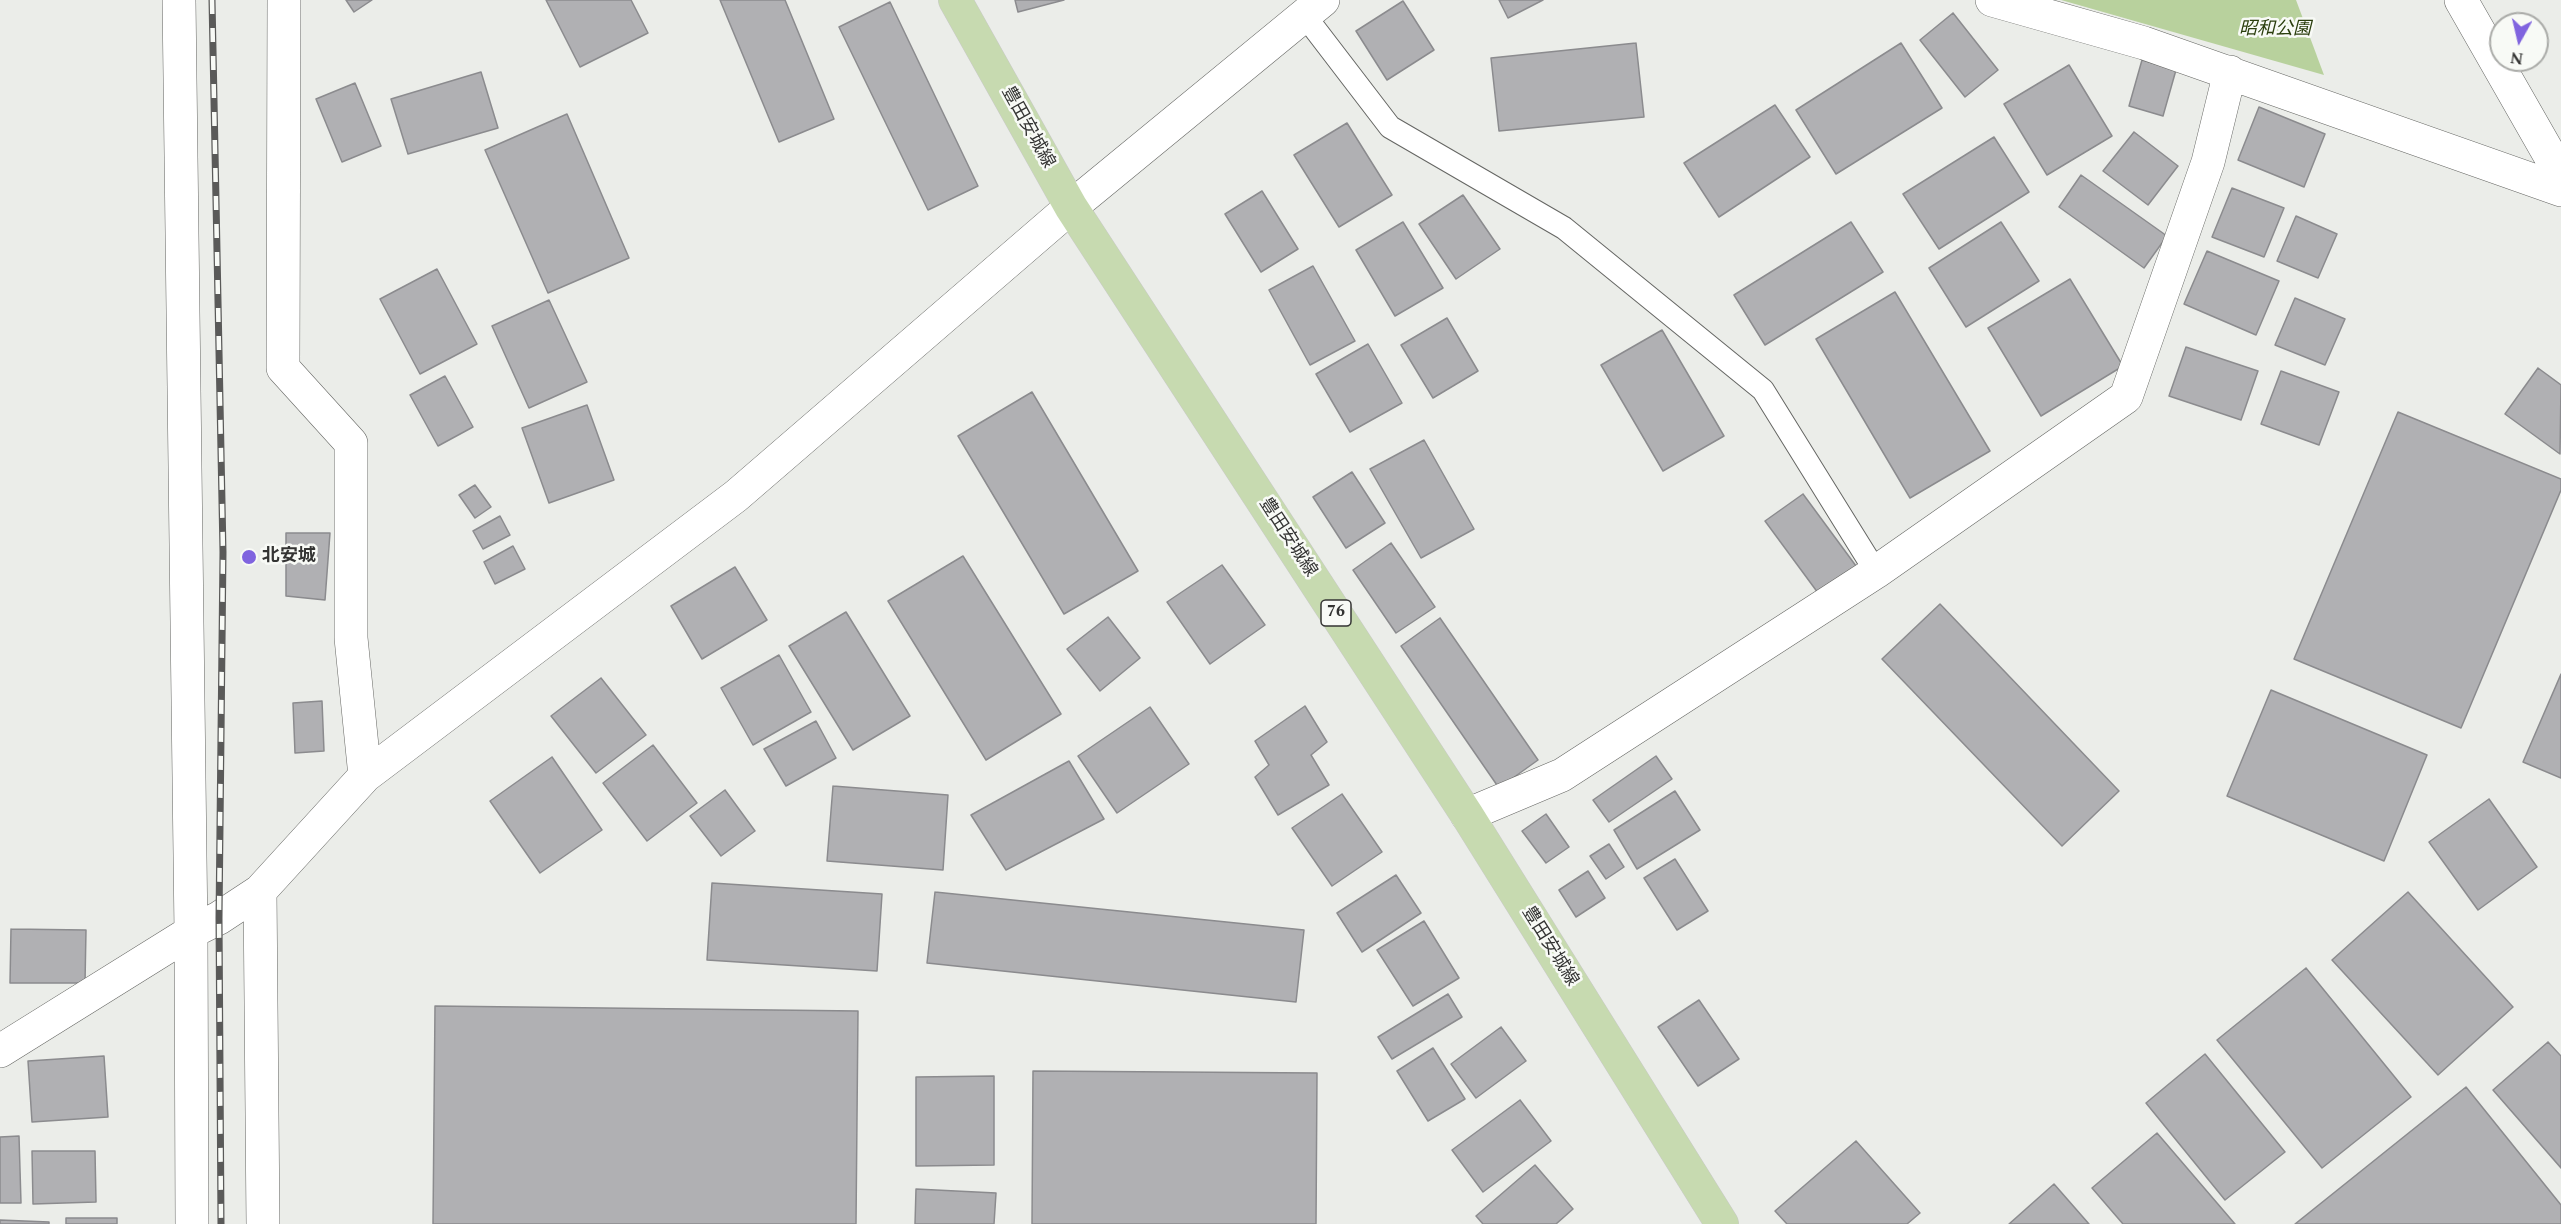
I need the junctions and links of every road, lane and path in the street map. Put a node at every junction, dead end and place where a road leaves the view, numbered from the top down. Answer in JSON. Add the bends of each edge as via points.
{"nodes":[{"id":1,"x":179,"y":0,"type":"edge"},
{"id":2,"x":284,"y":0,"type":"edge"},
{"id":3,"x":955,"y":0,"type":"edge"},
{"id":4,"x":1992,"y":0,"type":"edge"},
{"id":5,"x":2461,"y":0,"type":"edge"},
{"id":6,"x":1314,"y":8,"type":"edge"},
{"id":7,"x":2230,"y":72,"type":"junction"},
{"id":8,"x":2561,"y":175,"type":"edge"},
{"id":9,"x":2561,"y":190,"type":"edge"},
{"id":10,"x":1071,"y":207,"type":"junction"},
{"id":11,"x":1876,"y":572,"type":"junction"},
{"id":12,"x":365,"y":776,"type":"junction"},
{"id":13,"x":1467,"y":815,"type":"junction"},
{"id":14,"x":260,"y":891,"type":"junction"},
{"id":15,"x":191,"y":932,"type":"junction"},
{"id":16,"x":0,"y":1051,"type":"edge"},
{"id":17,"x":192,"y":1224,"type":"edge"},
{"id":18,"x":264,"y":1224,"type":"edge"},
{"id":19,"x":1722,"y":1224,"type":"edge"}],
"edges":[{"from":1,"to":15,"type":"street"},
{"from":2,"to":12,"type":"street","via":[[283,368],[351,443],[351,638]]},
{"from":3,"to":10,"type":"main road","name":"豊田安城線","number":"76"},
{"from":4,"to":7,"type":"street"},
{"from":5,"to":8,"type":"street"},
{"from":6,"to":10,"type":"street"},
{"from":6,"to":11,"type":"lane","via":[[1390,127],[1564,228],[1763,390]]},
{"from":7,"to":9,"type":"street"},
{"from":7,"to":11,"type":"street","via":[[2208,162],[2126,397]]},
{"from":10,"to":12,"type":"street","via":[[736,496]]},
{"from":10,"to":13,"type":"main road","name":"豊田安城線","number":"76"},
{"from":11,"to":13,"type":"street","via":[[1562,775]]},
{"from":12,"to":14,"type":"street"},
{"from":13,"to":19,"type":"main road","name":"豊田安城線","number":"76"},
{"from":14,"to":15,"type":"street"},
{"from":14,"to":18,"type":"street"},
{"from":15,"to":16,"type":"street"},
{"from":15,"to":17,"type":"street"}]}
